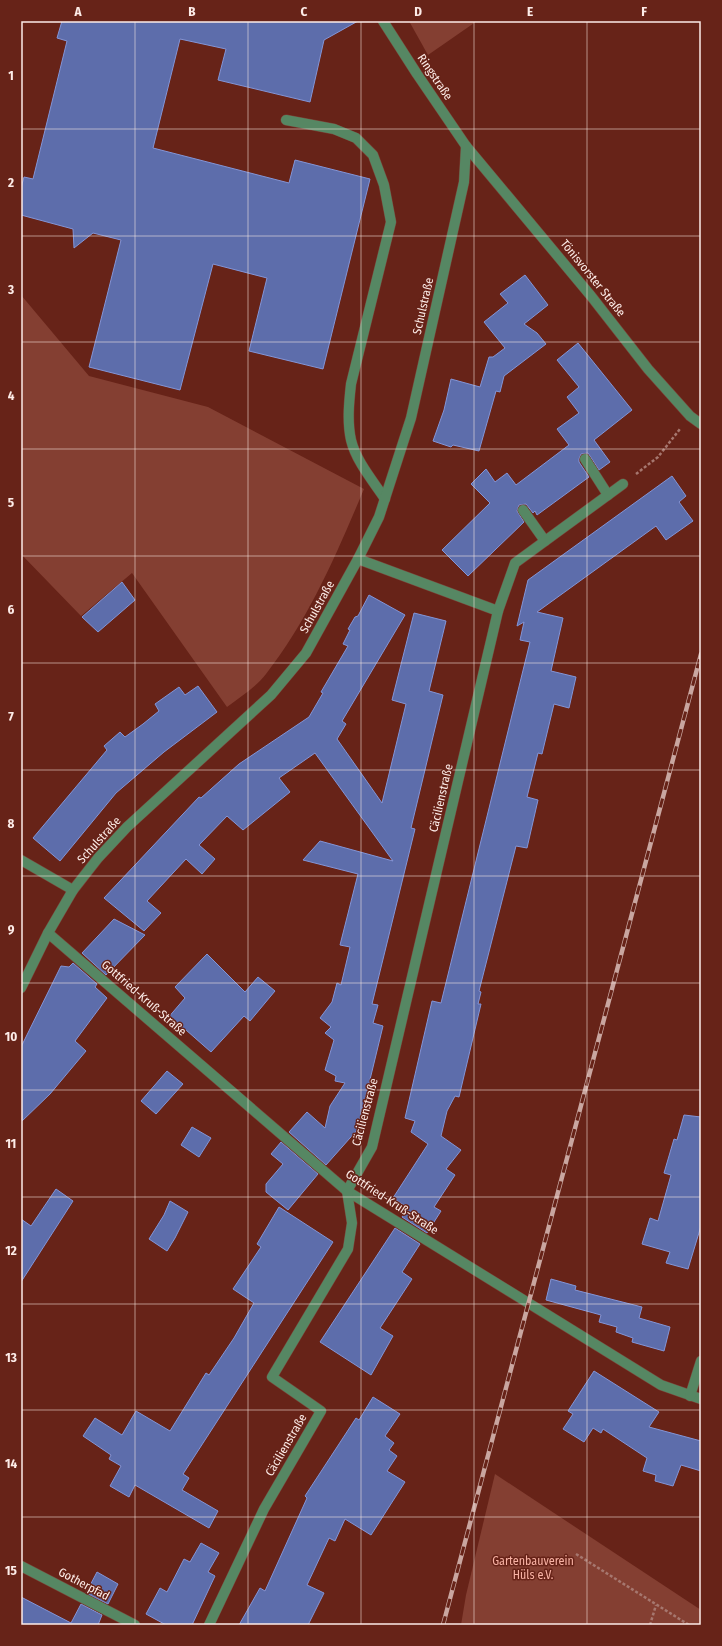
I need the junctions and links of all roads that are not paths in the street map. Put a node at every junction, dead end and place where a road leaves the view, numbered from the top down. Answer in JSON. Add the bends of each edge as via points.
{"nodes":[{"id":1,"x":383,"y":21,"type":"edge"},
{"id":2,"x":286,"y":120,"type":"dead end"},
{"id":3,"x":466,"y":146,"type":"junction"},
{"id":4,"x":701,"y":424,"type":"edge"},
{"id":5,"x":585,"y":459,"type":"dead end"},
{"id":6,"x":623,"y":484,"type":"road end"},
{"id":7,"x":608,"y":495,"type":"junction"},
{"id":8,"x":384,"y":498,"type":"junction"},
{"id":9,"x":523,"y":510,"type":"dead end"},
{"id":10,"x":545,"y":541,"type":"junction"},
{"id":11,"x":358,"y":559,"type":"junction"},
{"id":12,"x":498,"y":611,"type":"junction"},
{"id":13,"x":21,"y":860,"type":"edge"},
{"id":14,"x":73,"y":890,"type":"junction"},
{"id":15,"x":48,"y":933,"type":"junction"},
{"id":16,"x":21,"y":988,"type":"edge"},
{"id":17,"x":347,"y":1191,"type":"junction"},
{"id":18,"x":701,"y":1361,"type":"edge"},
{"id":19,"x":690,"y":1396,"type":"junction"},
{"id":20,"x":701,"y":1399,"type":"edge"},
{"id":21,"x":21,"y":1566,"type":"edge"},
{"id":22,"x":135,"y":1625,"type":"edge"},
{"id":23,"x":209,"y":1625,"type":"edge"}],
"edges":[{"from":1,"to":3,"type":"street","name":"Ringstraße"},
{"from":2,"to":8,"type":"street","via":[[334,129],[356,138],[373,155],[384,184],[391,222],[351,384],[348,412],[351,440],[362,465]]},
{"from":3,"to":4,"type":"street","name":"Tönisvorster Straße","via":[[648,369],[690,416]]},
{"from":3,"to":8,"type":"street","name":"Schulstraße","via":[[464,182],[411,418]]},
{"from":5,"to":7,"type":"street"},
{"from":6,"to":7,"type":"street","name":"Cäcilienstraße"},
{"from":7,"to":10,"type":"street","name":"Cäcilienstraße"},
{"from":8,"to":11,"type":"street","name":"Schulstraße","via":[[379,517]]},
{"from":9,"to":10,"type":"street"},
{"from":10,"to":12,"type":"street","name":"Cäcilienstraße","via":[[515,563]]},
{"from":11,"to":12,"type":"street"},
{"from":11,"to":14,"type":"street","name":"Schulstraße","via":[[306,653],[271,695],[127,827]]},
{"from":12,"to":17,"type":"street","name":"Cäcilienstraße","via":[[372,1147]]},
{"from":13,"to":14,"type":"street"},
{"from":14,"to":15,"type":"street","name":"Schulstraße"},
{"from":15,"to":16,"type":"street","name":"Schulstraße"},
{"from":15,"to":17,"type":"street","name":"Gottfried-Kruß-Straße"},
{"from":17,"to":19,"type":"street","name":"Gottfried-Kruß-Straße","via":[[661,1385]]},
{"from":17,"to":23,"type":"street","name":"Cäcilienstraße","via":[[352,1223],[348,1249],[272,1377],[321,1412],[264,1509]]},
{"from":18,"to":19,"type":"street"},
{"from":19,"to":20,"type":"street","name":"Gottfried-Kruß-Straße"},
{"from":21,"to":22,"type":"street","name":"Gotherpfad"}]}
